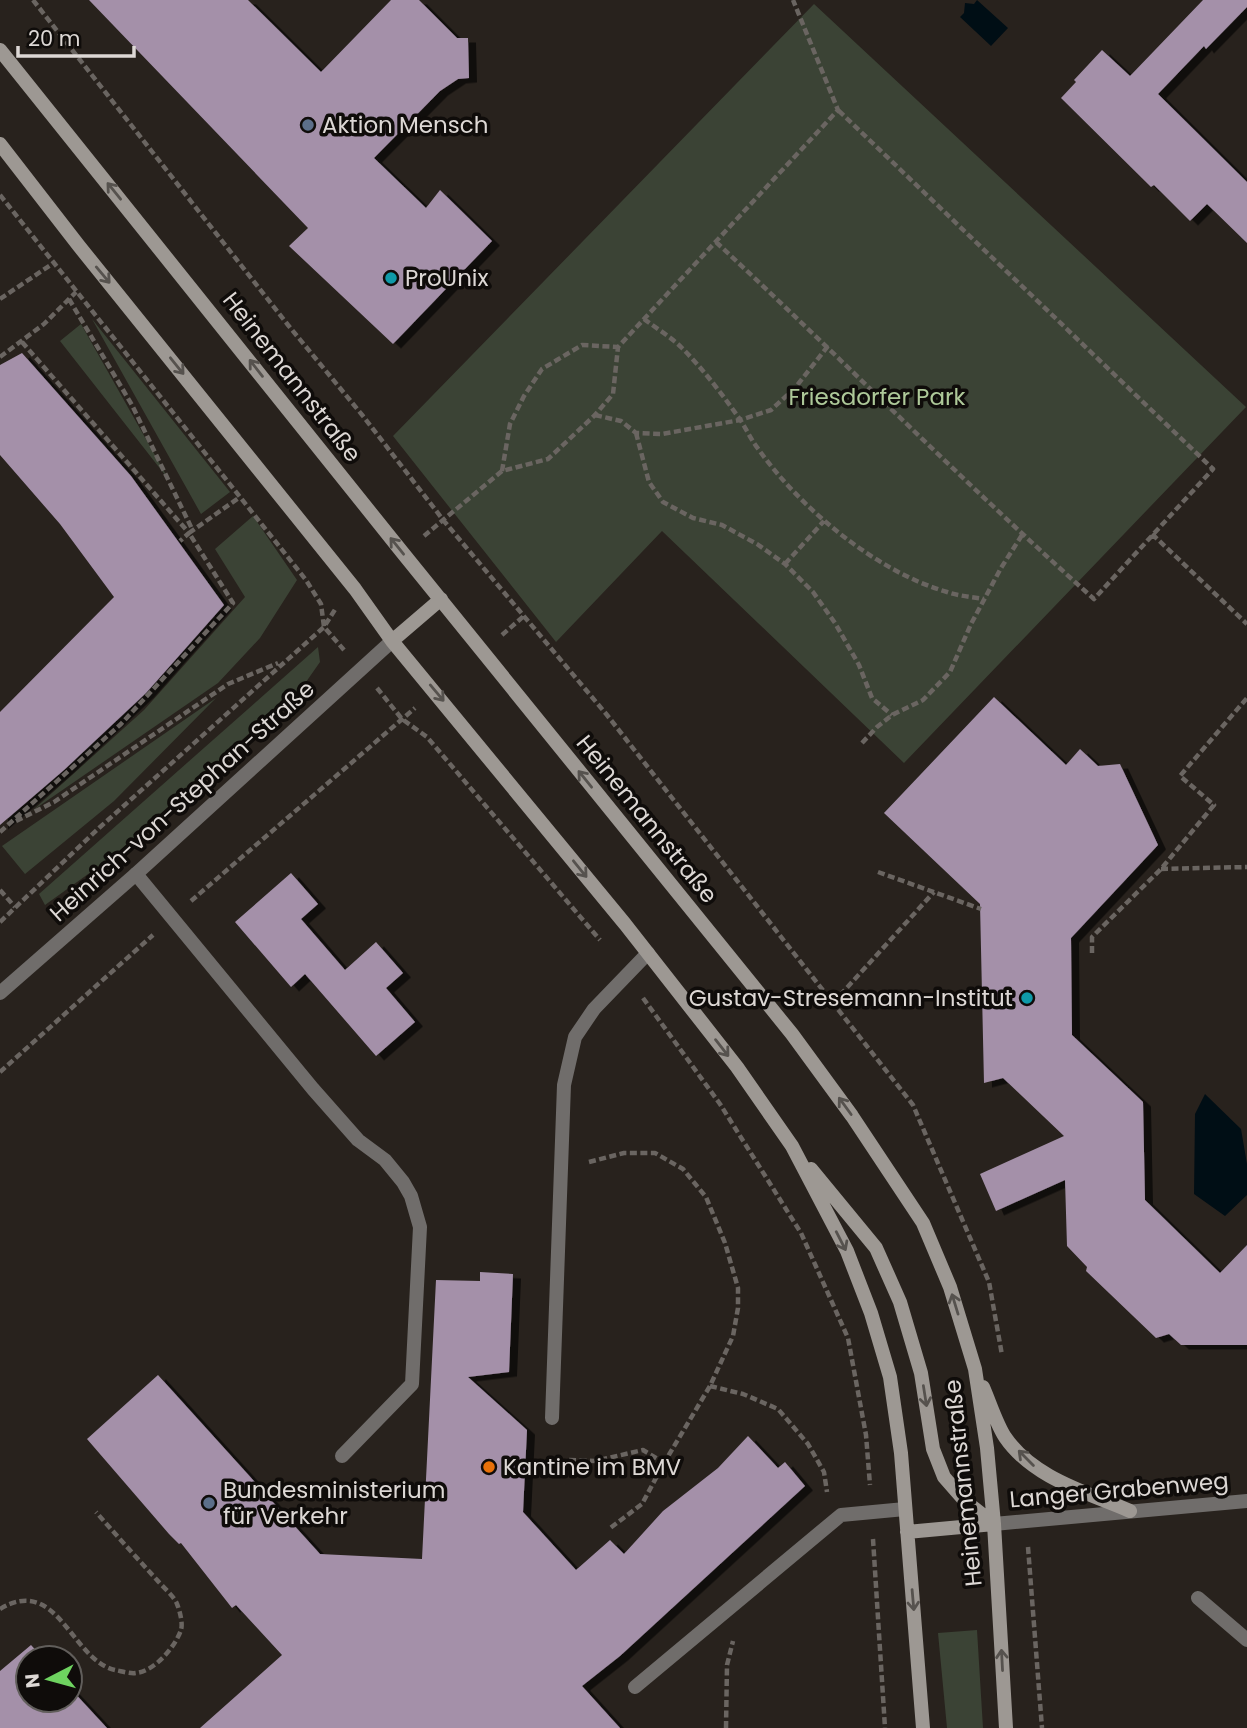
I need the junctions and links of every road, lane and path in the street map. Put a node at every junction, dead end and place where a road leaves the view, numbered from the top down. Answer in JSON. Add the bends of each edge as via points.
{"nodes":[{"id":1,"x":793,"y":0,"type":"edge"},
{"id":2,"x":0,"y":50,"type":"edge"},
{"id":3,"x":838,"y":110,"type":"junction"},
{"id":4,"x":0,"y":144,"type":"edge"},
{"id":5,"x":0,"y":195,"type":"edge"},
{"id":6,"x":716,"y":242,"type":"junction"},
{"id":7,"x":79,"y":246,"type":"junction"},
{"id":8,"x":53,"y":263,"type":"junction"},
{"id":9,"x":99,"y":271,"type":"junction"},
{"id":10,"x":75,"y":292,"type":"junction"},
{"id":11,"x":0,"y":299,"type":"edge"},
{"id":12,"x":69,"y":299,"type":"junction"},
{"id":13,"x":644,"y":319,"type":"junction"},
{"id":14,"x":22,"y":342,"type":"junction"},
{"id":15,"x":828,"y":346,"type":"junction"},
{"id":16,"x":618,"y":347,"type":"junction"},
{"id":17,"x":0,"y":357,"type":"edge"},
{"id":18,"x":595,"y":415,"type":"junction"},
{"id":19,"x":740,"y":420,"type":"junction"},
{"id":20,"x":636,"y":433,"type":"junction"},
{"id":21,"x":502,"y":471,"type":"junction"},
{"id":22,"x":226,"y":507,"type":"dead end"},
{"id":23,"x":824,"y":521,"type":"junction"},
{"id":24,"x":191,"y":532,"type":"junction"},
{"id":25,"x":1152,"y":534,"type":"junction"},
{"id":26,"x":1022,"y":535,"type":"junction"},
{"id":27,"x":421,"y":538,"type":"dead end"},
{"id":28,"x":180,"y":541,"type":"dead end"},
{"id":29,"x":785,"y":564,"type":"junction"},
{"id":30,"x":441,"y":599,"type":"junction"},
{"id":31,"x":984,"y":599,"type":"junction"},
{"id":32,"x":336,"y":607,"type":"dead end"},
{"id":33,"x":525,"y":615,"type":"dead end"},
{"id":34,"x":1247,"y":624,"type":"edge"},
{"id":35,"x":324,"y":627,"type":"junction"},
{"id":36,"x":333,"y":638,"type":"dead end"},
{"id":37,"x":496,"y":640,"type":"dead end"},
{"id":38,"x":392,"y":641,"type":"junction"},
{"id":39,"x":283,"y":661,"type":"junction"},
{"id":40,"x":1247,"y":698,"type":"edge"},
{"id":41,"x":388,"y":703,"type":"dead end"},
{"id":42,"x":413,"y":709,"type":"dead end"},
{"id":43,"x":892,"y":715,"type":"junction"},
{"id":44,"x":402,"y":719,"type":"junction"},
{"id":45,"x":862,"y":743,"type":"dead end"},
{"id":46,"x":9,"y":824,"type":"junction"},
{"id":47,"x":0,"y":832,"type":"edge"},
{"id":48,"x":1247,"y":867,"type":"edge"},
{"id":49,"x":1161,"y":869,"type":"junction"},
{"id":50,"x":878,"y":872,"type":"dead end"},
{"id":51,"x":136,"y":874,"type":"junction"},
{"id":52,"x":0,"y":890,"type":"edge"},
{"id":53,"x":934,"y":892,"type":"junction"},
{"id":54,"x":15,"y":907,"type":"junction"},
{"id":55,"x":981,"y":909,"type":"dead end"},
{"id":56,"x":172,"y":918,"type":"junction"},
{"id":57,"x":0,"y":922,"type":"edge"},
{"id":58,"x":648,"y":953,"type":"junction"},
{"id":59,"x":1092,"y":953,"type":"dead end"},
{"id":60,"x":626,"y":975,"type":"junction"},
{"id":61,"x":0,"y":993,"type":"edge"},
{"id":62,"x":833,"y":1003,"type":"dead end"},
{"id":63,"x":0,"y":1072,"type":"edge"},
{"id":64,"x":792,"y":1146,"type":"junction"},
{"id":65,"x":560,"y":1182,"type":"junction"},
{"id":66,"x":975,"y":1369,"type":"junction"},
{"id":67,"x":710,"y":1386,"type":"junction"},
{"id":68,"x":552,"y":1418,"type":"dead end"},
{"id":69,"x":342,"y":1456,"type":"dead end"},
{"id":70,"x":569,"y":1460,"type":"dead end"},
{"id":71,"x":664,"y":1464,"type":"junction"},
{"id":72,"x":1247,"y":1501,"type":"edge"},
{"id":73,"x":905,"y":1509,"type":"junction"},
{"id":74,"x":1130,"y":1511,"type":"junction"},
{"id":75,"x":871,"y":1512,"type":"junction"},
{"id":76,"x":96,"y":1513,"type":"dead end"},
{"id":77,"x":994,"y":1524,"type":"junction"},
{"id":78,"x":609,"y":1529,"type":"dead end"},
{"id":79,"x":907,"y":1532,"type":"junction"},
{"id":80,"x":818,"y":1534,"type":"junction"},
{"id":81,"x":745,"y":1596,"type":"junction"},
{"id":82,"x":1198,"y":1598,"type":"dead end"},
{"id":83,"x":0,"y":1609,"type":"edge"},
{"id":84,"x":1247,"y":1640,"type":"edge"},
{"id":85,"x":635,"y":1687,"type":"dead end"},
{"id":86,"x":726,"y":1728,"type":"edge"},
{"id":87,"x":885,"y":1728,"type":"edge"},
{"id":88,"x":923,"y":1728,"type":"edge"},
{"id":89,"x":1006,"y":1728,"type":"edge"}],
"edges":[{"from":1,"to":3,"type":"path"},
{"from":30,"to":2,"type":"main road","name":"Heinemannstraße","one_way":true},
{"from":3,"to":6,"type":"path"},
{"from":3,"to":25,"type":"path","via":[[1213,469]]},
{"from":4,"to":7,"type":"main road"},
{"from":5,"to":8,"type":"path"},
{"from":6,"to":13,"type":"path"},
{"from":6,"to":15,"type":"path"},
{"from":7,"to":8,"type":"path"},
{"from":7,"to":9,"type":"main road"},
{"from":8,"to":10,"type":"path"},
{"from":8,"to":11,"type":"path"},
{"from":9,"to":10,"type":"path"},
{"from":9,"to":38,"type":"main road","one_way":true},
{"from":10,"to":12,"type":"path"},
{"from":10,"to":35,"type":"path","via":[[306,580],[321,604]]},
{"from":12,"to":14,"type":"path"},
{"from":12,"to":24,"type":"path","via":[[132,405]]},
{"from":13,"to":16,"type":"path"},
{"from":13,"to":19,"type":"path","via":[[680,346]]},
{"from":14,"to":17,"type":"path"},
{"from":14,"to":24,"type":"path"},
{"from":15,"to":19,"type":"path","via":[[771,410]]},
{"from":15,"to":26,"type":"path"},
{"from":16,"to":18,"type":"path","via":[[613,394]]},
{"from":16,"to":21,"type":"path","via":[[582,345],[542,369],[510,424]]},
{"from":18,"to":20,"type":"path","via":[[621,421]]},
{"from":18,"to":21,"type":"path","via":[[548,459]]},
{"from":19,"to":20,"type":"path","via":[[662,434]]},
{"from":19,"to":23,"type":"path","via":[[758,450]]},
{"from":20,"to":29,"type":"path","via":[[649,482],[663,502],[693,518],[722,525]]},
{"from":21,"to":27,"type":"path"},
{"from":22,"to":24,"type":"path"},
{"from":23,"to":29,"type":"path"},
{"from":23,"to":31,"type":"path","via":[[902,573],[947,592]]},
{"from":24,"to":28,"type":"path"},
{"from":24,"to":46,"type":"path","via":[[233,603],[121,724]]},
{"from":25,"to":26,"type":"path","via":[[1094,600]]},
{"from":25,"to":34,"type":"path"},
{"from":26,"to":31,"type":"path"},
{"from":29,"to":43,"type":"path","via":[[835,623],[872,698]]},
{"from":30,"to":38,"type":"main road"},
{"from":66,"to":30,"type":"main road","name":"Heinemannstraße","one_way":true,"via":[[950,1287],[923,1223],[852,1116],[792,1034]]},
{"from":31,"to":43,"type":"path","via":[[950,672],[923,700]]},
{"from":32,"to":35,"type":"path"},
{"from":33,"to":37,"type":"path"},
{"from":35,"to":36,"type":"path"},
{"from":35,"to":39,"type":"path"},
{"from":38,"to":51,"type":"street","name":"Heinrich-von-Stephan-Straße"},
{"from":38,"to":58,"type":"main road","one_way":true},
{"from":39,"to":46,"type":"path","via":[[228,684],[54,802]]},
{"from":39,"to":54,"type":"path"},
{"from":40,"to":49,"type":"path","via":[[1180,776],[1214,806]]},
{"from":41,"to":44,"type":"path"},
{"from":42,"to":44,"type":"path"},
{"from":43,"to":45,"type":"path"},
{"from":44,"to":56,"type":"path"},
{"from":44,"to":60,"type":"path","via":[[427,737]]},
{"from":46,"to":47,"type":"path"},
{"from":48,"to":49,"type":"path"},
{"from":49,"to":59,"type":"path","via":[[1092,937]]},
{"from":50,"to":53,"type":"path"},
{"from":51,"to":56,"type":"street"},
{"from":51,"to":61,"type":"street","name":"Heinrich-von-Stephan-Straße"},
{"from":52,"to":54,"type":"path"},
{"from":53,"to":55,"type":"path"},
{"from":53,"to":62,"type":"path"},
{"from":54,"to":57,"type":"path"},
{"from":56,"to":63,"type":"path"},
{"from":56,"to":69,"type":"street","via":[[358,1140],[386,1160],[411,1196],[420,1227],[412,1384]]},
{"from":58,"to":60,"type":"street"},
{"from":58,"to":64,"type":"main road","one_way":true},
{"from":60,"to":65,"type":"street","via":[[575,1037],[564,1085]]},
{"from":60,"to":75,"type":"path","via":[[720,1104],[801,1233],[848,1338],[866,1435]]},
{"from":64,"to":73,"type":"main road","one_way":true,"via":[[846,1251],[871,1313],[890,1377]]},
{"from":64,"to":77,"type":"main road","one_way":true,"via":[[876,1248],[900,1302],[921,1373],[933,1449],[944,1477]]},
{"from":65,"to":67,"type":"path","via":[[589,1162],[624,1153],[655,1153],[683,1169],[706,1197],[738,1288],[733,1336]]},
{"from":65,"to":68,"type":"street"},
{"from":74,"to":66,"type":"main road","one_way":true,"via":[[1031,1465],[1005,1437]]},
{"from":66,"to":77,"type":"main road","name":"Heinemannstraße"},
{"from":67,"to":71,"type":"path"},
{"from":67,"to":80,"type":"path","via":[[778,1409],[808,1444],[824,1472],[827,1494]]},
{"from":70,"to":71,"type":"path","via":[[595,1461],[643,1450]]},
{"from":71,"to":78,"type":"path","via":[[642,1504]]},
{"from":72,"to":74,"type":"street","name":"Langer Grabenweg"},
{"from":73,"to":75,"type":"street"},
{"from":73,"to":79,"type":"main road"},
{"from":74,"to":77,"type":"street","name":"Langer Grabenweg"},
{"from":75,"to":80,"type":"street","via":[[841,1515]]},
{"from":75,"to":87,"type":"path"},
{"from":76,"to":83,"type":"path","via":[[177,1603],[182,1628],[155,1664],[136,1673],[111,1669],[90,1654],[51,1611],[32,1600],[11,1602]]},
{"from":77,"to":79,"type":"main road"},
{"from":89,"to":77,"type":"main road","name":"Heinemannstraße","one_way":true},
{"from":79,"to":88,"type":"main road","one_way":true},
{"from":80,"to":81,"type":"street"},
{"from":81,"to":85,"type":"street"},
{"from":81,"to":86,"type":"path","via":[[727,1665]]},
{"from":82,"to":84,"type":"street"}]}
